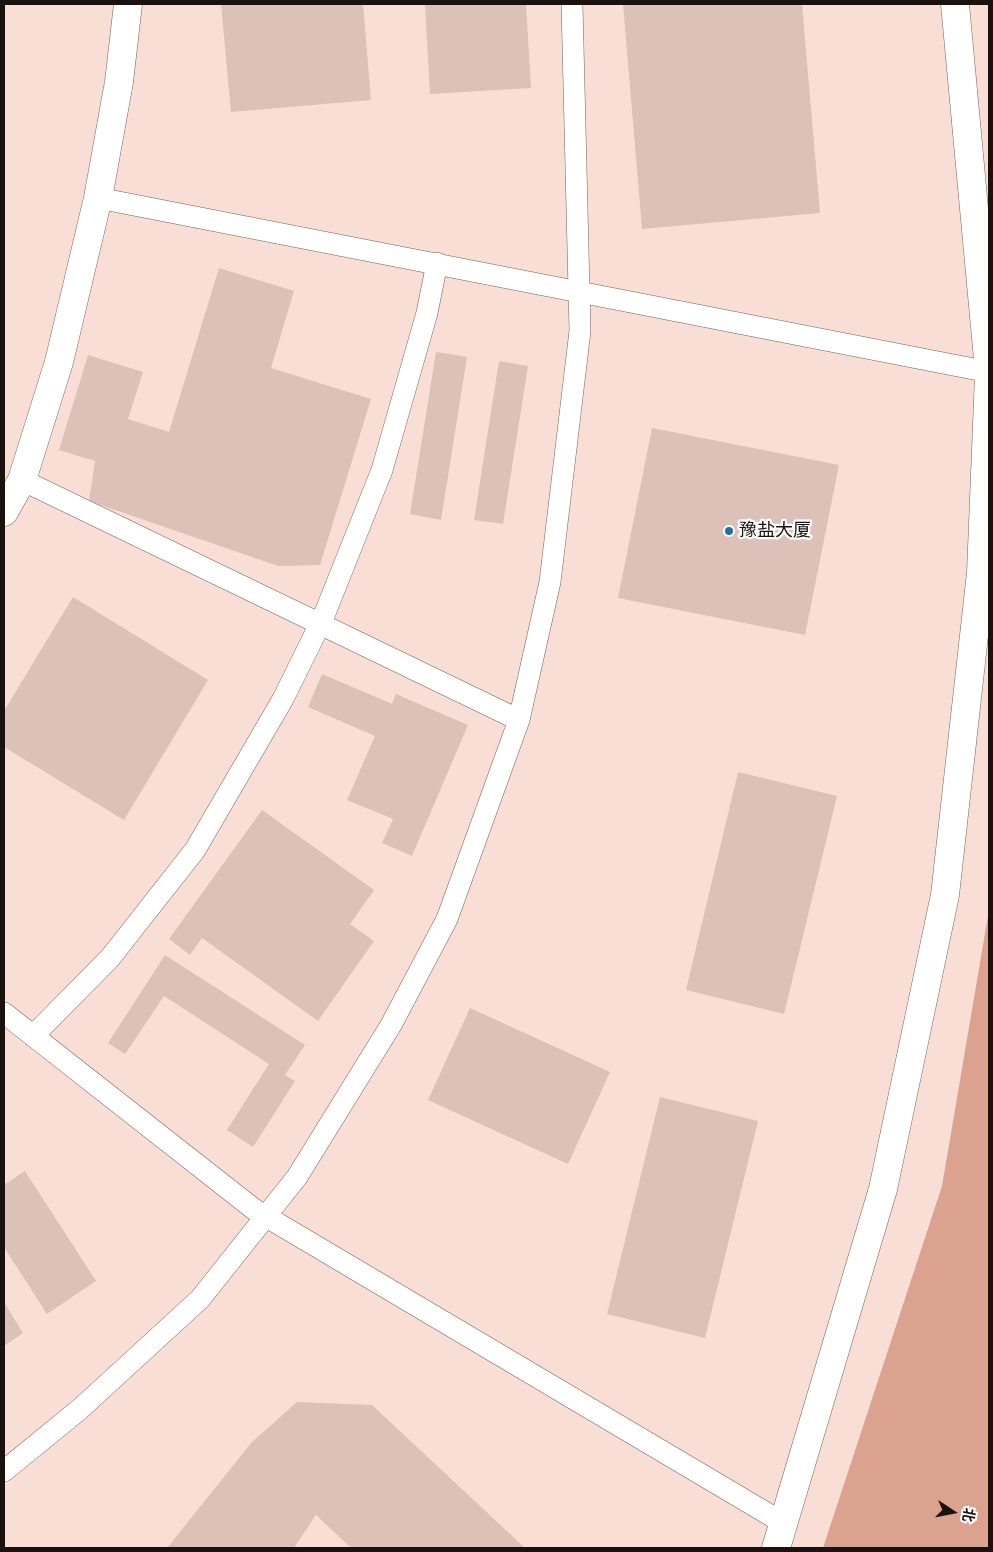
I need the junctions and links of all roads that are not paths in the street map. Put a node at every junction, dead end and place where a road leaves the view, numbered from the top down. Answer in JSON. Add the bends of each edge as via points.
{"nodes":[{"id":1,"x":128,"y":4,"type":"edge"},
{"id":2,"x":572,"y":4,"type":"edge"},
{"id":3,"x":955,"y":4,"type":"edge"},
{"id":4,"x":98,"y":198,"type":"junction"},
{"id":5,"x":437,"y":263,"type":"junction"},
{"id":6,"x":580,"y":291,"type":"junction"},
{"id":7,"x":989,"y":372,"type":"edge"},
{"id":8,"x":22,"y":480,"type":"junction"},
{"id":9,"x":4,"y":512,"type":"edge"},
{"id":10,"x":320,"y":623,"type":"junction"},
{"id":11,"x":519,"y":720,"type":"junction"},
{"id":12,"x":4,"y":1013,"type":"edge"},
{"id":13,"x":33,"y":1036,"type":"junction"},
{"id":14,"x":266,"y":1216,"type":"junction"},
{"id":15,"x":4,"y":1471,"type":"edge"},
{"id":16,"x":780,"y":1536,"type":"edge"}],
"edges":[{"from":1,"to":4,"type":"street","via":[[119,82]]},
{"from":2,"to":6,"type":"street"},
{"from":3,"to":7,"type":"street"},
{"from":4,"to":5,"type":"street"},
{"from":4,"to":8,"type":"street","via":[[59,362]]},
{"from":5,"to":6,"type":"street"},
{"from":5,"to":10,"type":"street","via":[[427,313],[382,470]]},
{"from":6,"to":7,"type":"street"},
{"from":6,"to":11,"type":"street","via":[[580,331],[550,582]]},
{"from":7,"to":16,"type":"street","via":[[981,574],[944,895],[882,1189]]},
{"from":8,"to":9,"type":"street"},
{"from":8,"to":10,"type":"street"},
{"from":10,"to":11,"type":"street"},
{"from":10,"to":13,"type":"street","via":[[282,699],[194,850],[110,958]]},
{"from":11,"to":14,"type":"street","via":[[447,918],[391,1025],[297,1177]]},
{"from":12,"to":13,"type":"street"},
{"from":13,"to":14,"type":"street"},
{"from":14,"to":15,"type":"street","via":[[200,1299],[80,1409]]},
{"from":14,"to":16,"type":"street"}]}
